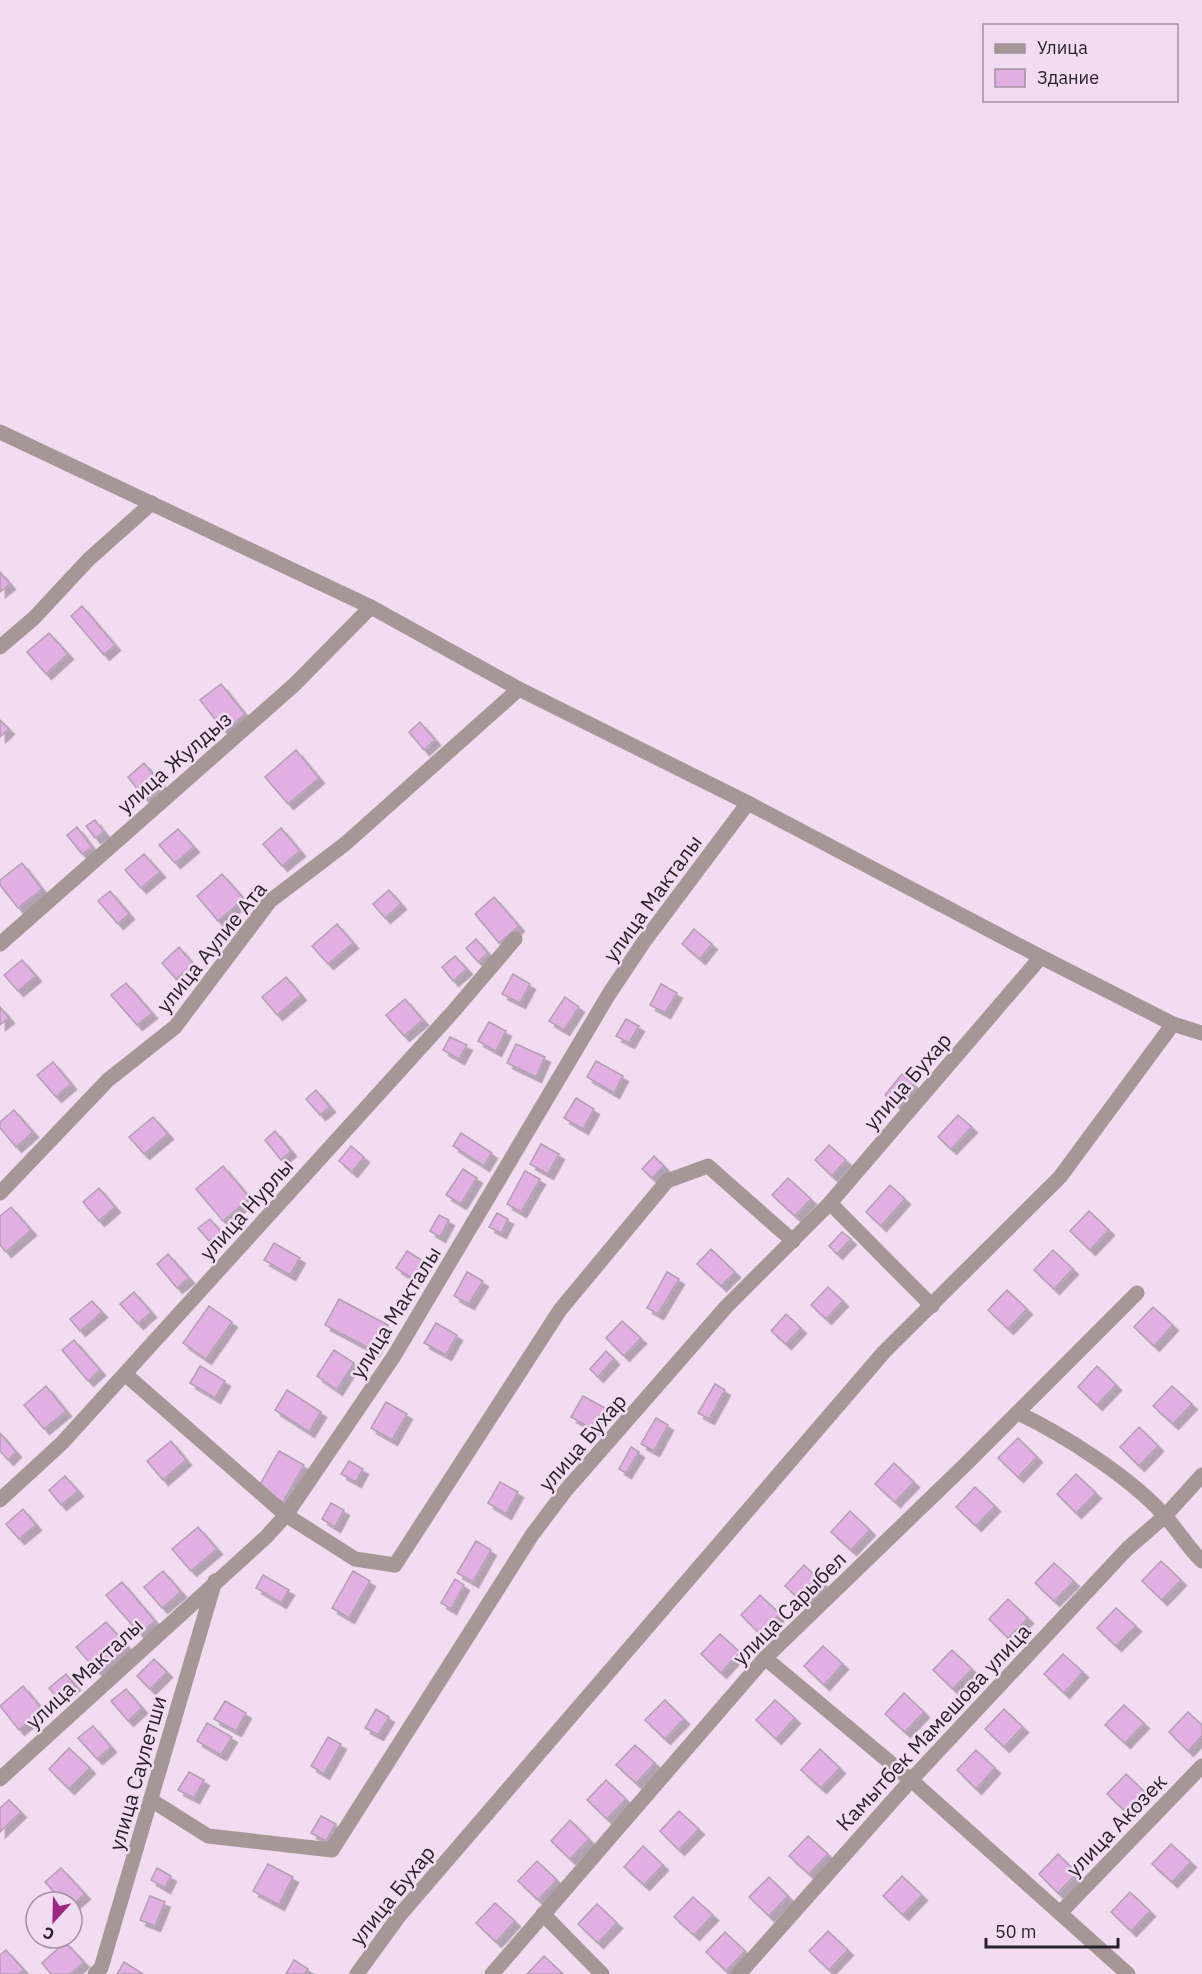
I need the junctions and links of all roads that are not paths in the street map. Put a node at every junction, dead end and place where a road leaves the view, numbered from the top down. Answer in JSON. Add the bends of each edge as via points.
{"nodes":[{"id":1,"x":0,"y":432,"type":"edge"},
{"id":2,"x":152,"y":503,"type":"junction"},
{"id":3,"x":371,"y":608,"type":"junction"},
{"id":4,"x":0,"y":646,"type":"edge"},
{"id":5,"x":519,"y":689,"type":"junction"},
{"id":6,"x":748,"y":804,"type":"junction"},
{"id":7,"x":516,"y":939,"type":"dead end"},
{"id":8,"x":0,"y":944,"type":"edge"},
{"id":9,"x":1041,"y":957,"type":"junction"},
{"id":10,"x":1173,"y":1024,"type":"junction"},
{"id":11,"x":1202,"y":1033,"type":"edge"},
{"id":12,"x":0,"y":1193,"type":"edge"},
{"id":13,"x":830,"y":1203,"type":"junction"},
{"id":14,"x":793,"y":1241,"type":"junction"},
{"id":15,"x":1137,"y":1293,"type":"dead end"},
{"id":16,"x":932,"y":1306,"type":"junction"},
{"id":17,"x":125,"y":1374,"type":"junction"},
{"id":18,"x":1018,"y":1413,"type":"junction"},
{"id":19,"x":1202,"y":1475,"type":"edge"},
{"id":20,"x":0,"y":1500,"type":"edge"},
{"id":21,"x":286,"y":1515,"type":"junction"},
{"id":22,"x":1165,"y":1516,"type":"junction"},
{"id":23,"x":1202,"y":1561,"type":"edge"},
{"id":24,"x":215,"y":1581,"type":"junction"},
{"id":25,"x":765,"y":1658,"type":"junction"},
{"id":26,"x":1202,"y":1766,"type":"edge"},
{"id":27,"x":0,"y":1779,"type":"edge"},
{"id":28,"x":911,"y":1780,"type":"junction"},
{"id":29,"x":151,"y":1800,"type":"junction"},
{"id":30,"x":543,"y":1914,"type":"junction"},
{"id":31,"x":1060,"y":1914,"type":"junction"},
{"id":32,"x":95,"y":1974,"type":"edge"},
{"id":33,"x":357,"y":1974,"type":"edge"},
{"id":34,"x":492,"y":1974,"type":"edge"},
{"id":35,"x":602,"y":1974,"type":"edge"},
{"id":36,"x":740,"y":1974,"type":"edge"},
{"id":37,"x":1128,"y":1974,"type":"edge"}],
"edges":[{"from":1,"to":2,"type":"street"},
{"from":2,"to":3,"type":"street"},
{"from":2,"to":4,"type":"street"},
{"from":3,"to":5,"type":"street"},
{"from":3,"to":8,"type":"street","name":"улица Жулдыз","via":[[294,685]]},
{"from":5,"to":6,"type":"street"},
{"from":5,"to":12,"type":"street","name":"улица Аулие Ата","via":[[345,844],[270,901],[175,1027],[108,1080]]},
{"from":6,"to":9,"type":"street"},
{"from":6,"to":21,"type":"street","name":"улица Макталы","via":[[642,943],[394,1356]]},
{"from":7,"to":17,"type":"street","name":"улица Нурлы"},
{"from":9,"to":10,"type":"street"},
{"from":9,"to":13,"type":"street","name":"улица Бухар"},
{"from":10,"to":11,"type":"street"},
{"from":10,"to":16,"type":"street","name":"улица Бухар","via":[[1060,1177]]},
{"from":13,"to":14,"type":"street","name":"улица Бухар"},
{"from":13,"to":16,"type":"street"},
{"from":14,"to":21,"type":"street","via":[[708,1166],[667,1181],[560,1310],[395,1564],[354,1559]]},
{"from":14,"to":29,"type":"street","name":"улица Бухар","via":[[726,1307],[566,1490],[531,1536],[332,1850],[208,1836]]},
{"from":15,"to":18,"type":"street","name":"улица Сарыбел"},
{"from":16,"to":33,"type":"street","name":"улица Бухар","via":[[884,1352],[399,1916]]},
{"from":17,"to":20,"type":"street","name":"улица Нурлы","via":[[63,1443]]},
{"from":17,"to":21,"type":"street"},
{"from":18,"to":22,"type":"street","via":[[1132,1485]]},
{"from":18,"to":25,"type":"street","name":"улица Сарыбел"},
{"from":19,"to":22,"type":"street","name":"Камытбек Мамешова улица"},
{"from":21,"to":24,"type":"street","name":"улица Макталы","via":[[266,1538]]},
{"from":22,"to":23,"type":"street","via":[[1184,1544]]},
{"from":22,"to":28,"type":"street","name":"Камытбек Мамешова улица","via":[[1127,1549]]},
{"from":24,"to":27,"type":"street","name":"улица Макталы"},
{"from":24,"to":29,"type":"street","name":"улица Саулетши"},
{"from":25,"to":28,"type":"street"},
{"from":25,"to":30,"type":"street","name":"улица Сарыбел"},
{"from":26,"to":31,"type":"street","name":"улица Акозек"},
{"from":28,"to":31,"type":"street"},
{"from":28,"to":36,"type":"street","name":"Камытбек Мамешова улица"},
{"from":29,"to":32,"type":"street","name":"улица Саулетши","via":[[101,1968]]},
{"from":30,"to":34,"type":"street","name":"улица Сарыбел"},
{"from":30,"to":35,"type":"street"},
{"from":31,"to":37,"type":"street"}]}
